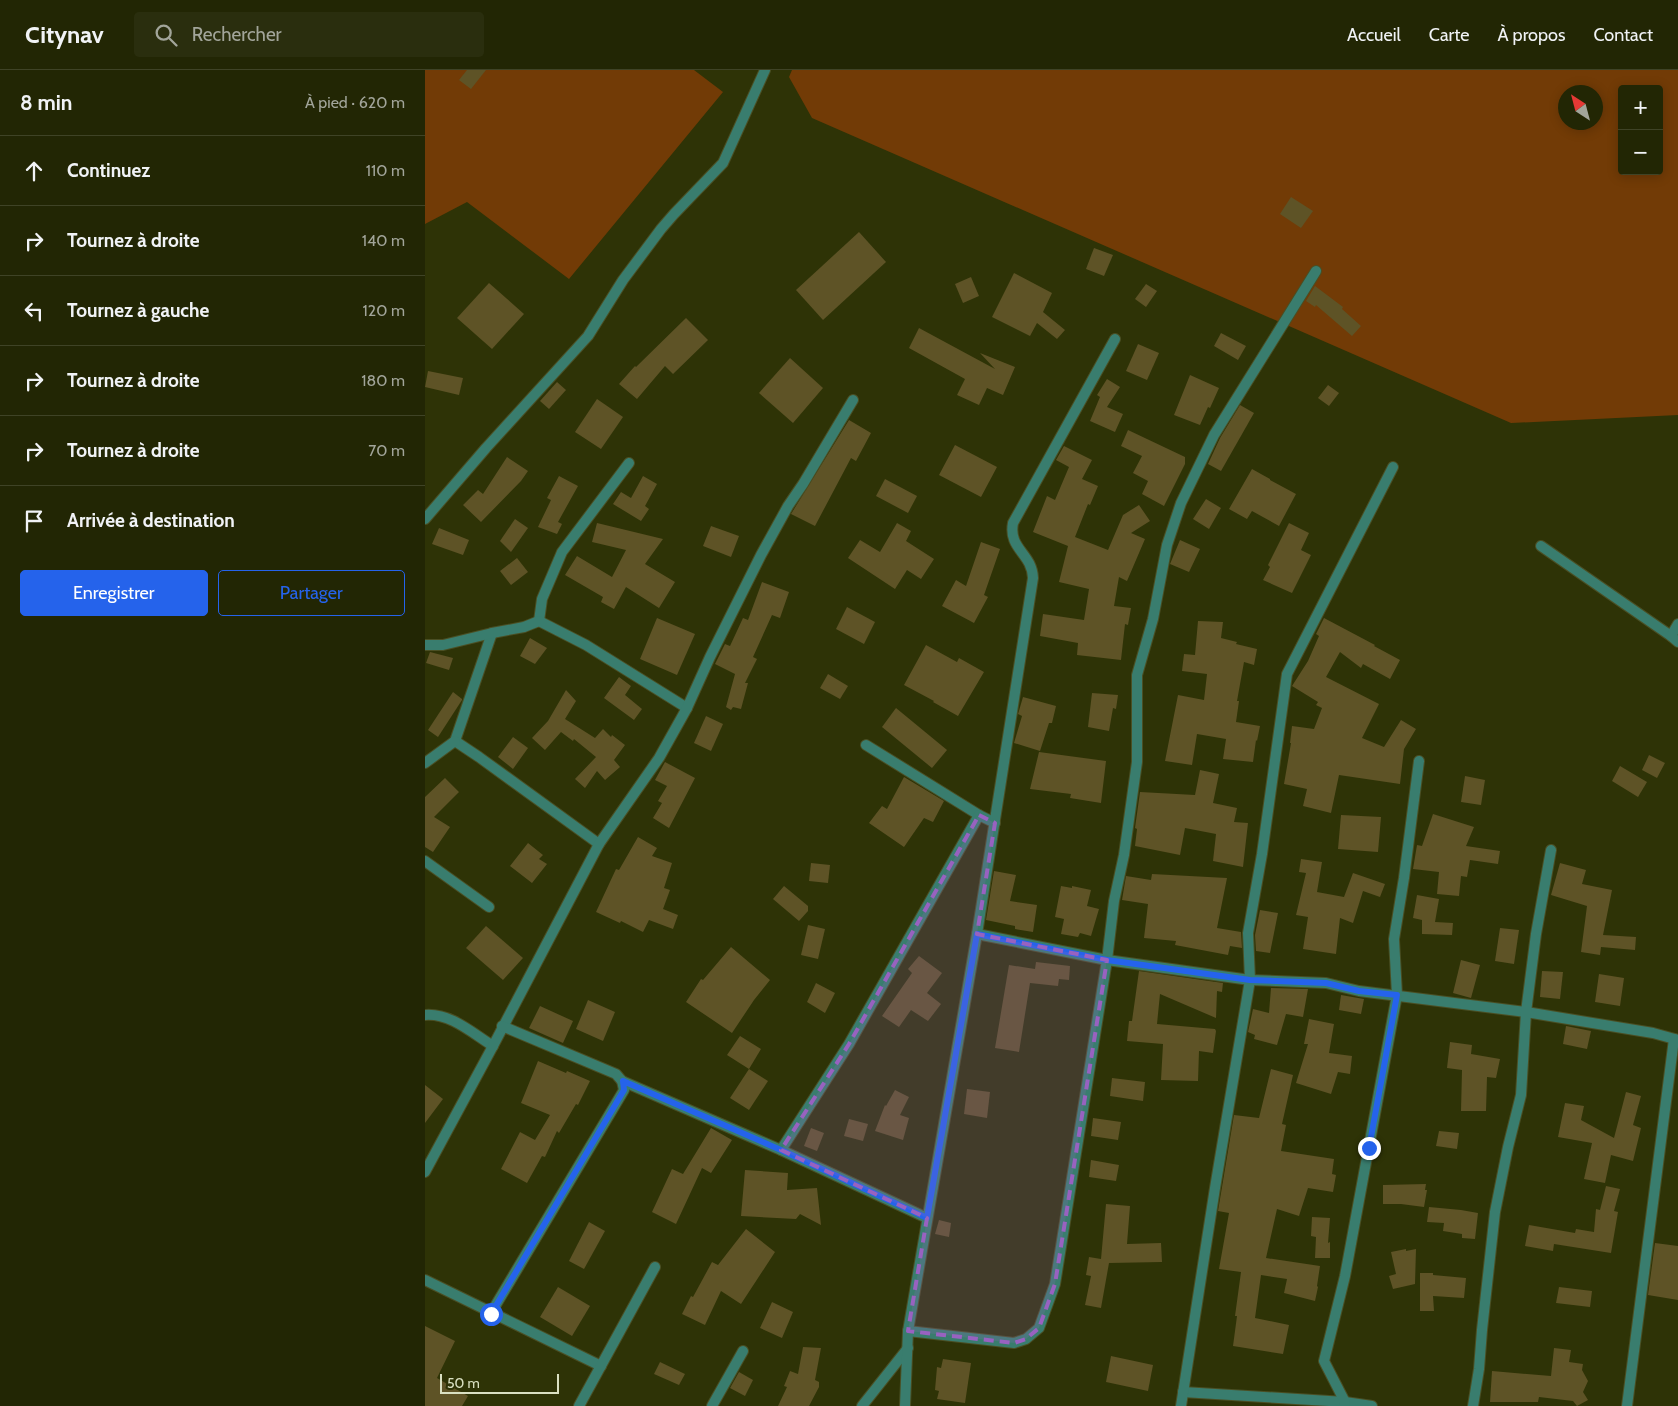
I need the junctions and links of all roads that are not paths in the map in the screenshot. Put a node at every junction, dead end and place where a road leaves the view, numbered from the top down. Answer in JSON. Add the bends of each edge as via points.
{"nodes":[{"id":1,"x":765,"y":70,"type":"edge"},
{"id":2,"x":1316,"y":272,"type":"dead end"},
{"id":3,"x":1115,"y":339,"type":"dead end"},
{"id":4,"x":853,"y":400,"type":"dead end"},
{"id":5,"x":629,"y":463,"type":"dead end"},
{"id":6,"x":1393,"y":467,"type":"dead end"},
{"id":7,"x":425,"y":519,"type":"edge"},
{"id":8,"x":1541,"y":546,"type":"dead end"},
{"id":9,"x":539,"y":621,"type":"junction"},
{"id":10,"x":1678,"y":624,"type":"edge"},
{"id":11,"x":492,"y":633,"type":"junction"},
{"id":12,"x":1674,"y":639,"type":"edge"},
{"id":13,"x":425,"y":645,"type":"edge"},
{"id":14,"x":687,"y":708,"type":"junction"},
{"id":15,"x":455,"y":741,"type":"junction"},
{"id":16,"x":867,"y":745,"type":"dead end"},
{"id":17,"x":1419,"y":761,"type":"dead end"},
{"id":18,"x":425,"y":763,"type":"edge"},
{"id":19,"x":979,"y":815,"type":"junction"},
{"id":20,"x":995,"y":823,"type":"junction"},
{"id":21,"x":599,"y":844,"type":"junction"},
{"id":22,"x":1551,"y":850,"type":"dead end"},
{"id":23,"x":425,"y":861,"type":"edge"},
{"id":24,"x":489,"y":907,"type":"dead end"},
{"id":25,"x":977,"y":934,"type":"junction"},
{"id":26,"x":1107,"y":960,"type":"junction"},
{"id":27,"x":1250,"y":980,"type":"junction"},
{"id":28,"x":1397,"y":995,"type":"junction"},
{"id":29,"x":1526,"y":1012,"type":"junction"},
{"id":30,"x":425,"y":1016,"type":"edge"},
{"id":31,"x":502,"y":1026,"type":"junction"},
{"id":32,"x":1676,"y":1040,"type":"edge"},
{"id":33,"x":493,"y":1046,"type":"junction"},
{"id":34,"x":623,"y":1081,"type":"junction"},
{"id":35,"x":781,"y":1150,"type":"junction"},
{"id":36,"x":425,"y":1172,"type":"edge"},
{"id":37,"x":927,"y":1218,"type":"junction"},
{"id":38,"x":655,"y":1267,"type":"dead end"},
{"id":39,"x":425,"y":1280,"type":"edge"},
{"id":40,"x":491,"y":1314,"type":"junction"},
{"id":41,"x":909,"y":1331,"type":"junction"},
{"id":42,"x":908,"y":1348,"type":"junction"},
{"id":43,"x":743,"y":1351,"type":"dead end"},
{"id":44,"x":601,"y":1366,"type":"junction"},
{"id":45,"x":1183,"y":1392,"type":"junction"},
{"id":46,"x":1344,"y":1404,"type":"edge"},
{"id":47,"x":579,"y":1406,"type":"edge"},
{"id":48,"x":712,"y":1406,"type":"edge"},
{"id":49,"x":862,"y":1406,"type":"edge"},
{"id":50,"x":905,"y":1406,"type":"edge"},
{"id":51,"x":1181,"y":1406,"type":"edge"},
{"id":52,"x":1372,"y":1406,"type":"edge"},
{"id":53,"x":1473,"y":1406,"type":"edge"},
{"id":54,"x":1627,"y":1406,"type":"edge"}],
"edges":[{"from":1,"to":7,"type":"street","via":[[723,163],[669,219],[623,280],[588,336]]},
{"from":2,"to":26,"type":"street","via":[[1214,436],[1181,502],[1167,545],[1153,619],[1137,675],[1137,762],[1124,855],[1113,901]]},
{"from":3,"to":20,"type":"street","via":[[1013,523],[1013,540],[1030,562],[1033,578]]},
{"from":4,"to":14,"type":"street","via":[[788,506]]},
{"from":5,"to":9,"type":"street","via":[[562,552],[542,599]]},
{"from":6,"to":27,"type":"street","via":[[1287,674],[1263,854],[1248,933]]},
{"from":8,"to":12,"type":"street"},
{"from":9,"to":11,"type":"street"},
{"from":9,"to":14,"type":"street","via":[[586,645]]},
{"from":10,"to":12,"type":"street"},
{"from":11,"to":13,"type":"street","via":[[443,645]]},
{"from":11,"to":15,"type":"street"},
{"from":14,"to":21,"type":"street","via":[[659,758]]},
{"from":15,"to":18,"type":"street"},
{"from":15,"to":21,"type":"street"},
{"from":16,"to":19,"type":"street"},
{"from":17,"to":28,"type":"street","via":[[1394,939]]},
{"from":19,"to":20,"type":"street"},
{"from":19,"to":35,"type":"street","via":[[849,1044]]},
{"from":20,"to":25,"type":"street"},
{"from":21,"to":31,"type":"street"},
{"from":22,"to":29,"type":"street"},
{"from":23,"to":24,"type":"street"},
{"from":25,"to":26,"type":"street"},
{"from":25,"to":37,"type":"street"},
{"from":26,"to":27,"type":"street"},
{"from":26,"to":41,"type":"street","via":[[1055,1284],[1039,1328],[1026,1339],[1014,1343]]},
{"from":27,"to":28,"type":"street","via":[[1326,983]]},
{"from":27,"to":45,"type":"street"},
{"from":28,"to":29,"type":"street"},
{"from":28,"to":46,"type":"street","via":[[1345,1276],[1324,1361]]},
{"from":29,"to":32,"type":"street","via":[[1653,1033]]},
{"from":29,"to":53,"type":"street","via":[[1521,1095],[1495,1212]]},
{"from":30,"to":33,"type":"street","via":[[451,1019]]},
{"from":31,"to":33,"type":"street"},
{"from":31,"to":34,"type":"street","via":[[616,1074]]},
{"from":32,"to":54,"type":"street"},
{"from":33,"to":36,"type":"street"},
{"from":34,"to":35,"type":"street"},
{"from":34,"to":40,"type":"street","via":[[624,1090]]},
{"from":35,"to":37,"type":"street"},
{"from":37,"to":41,"type":"street"},
{"from":38,"to":44,"type":"street"},
{"from":39,"to":40,"type":"street"},
{"from":40,"to":44,"type":"street"},
{"from":41,"to":42,"type":"street"},
{"from":42,"to":49,"type":"street"},
{"from":42,"to":50,"type":"street"},
{"from":43,"to":48,"type":"street"},
{"from":44,"to":47,"type":"street"},
{"from":45,"to":46,"type":"street"},
{"from":45,"to":51,"type":"street"},
{"from":46,"to":52,"type":"street"}]}
